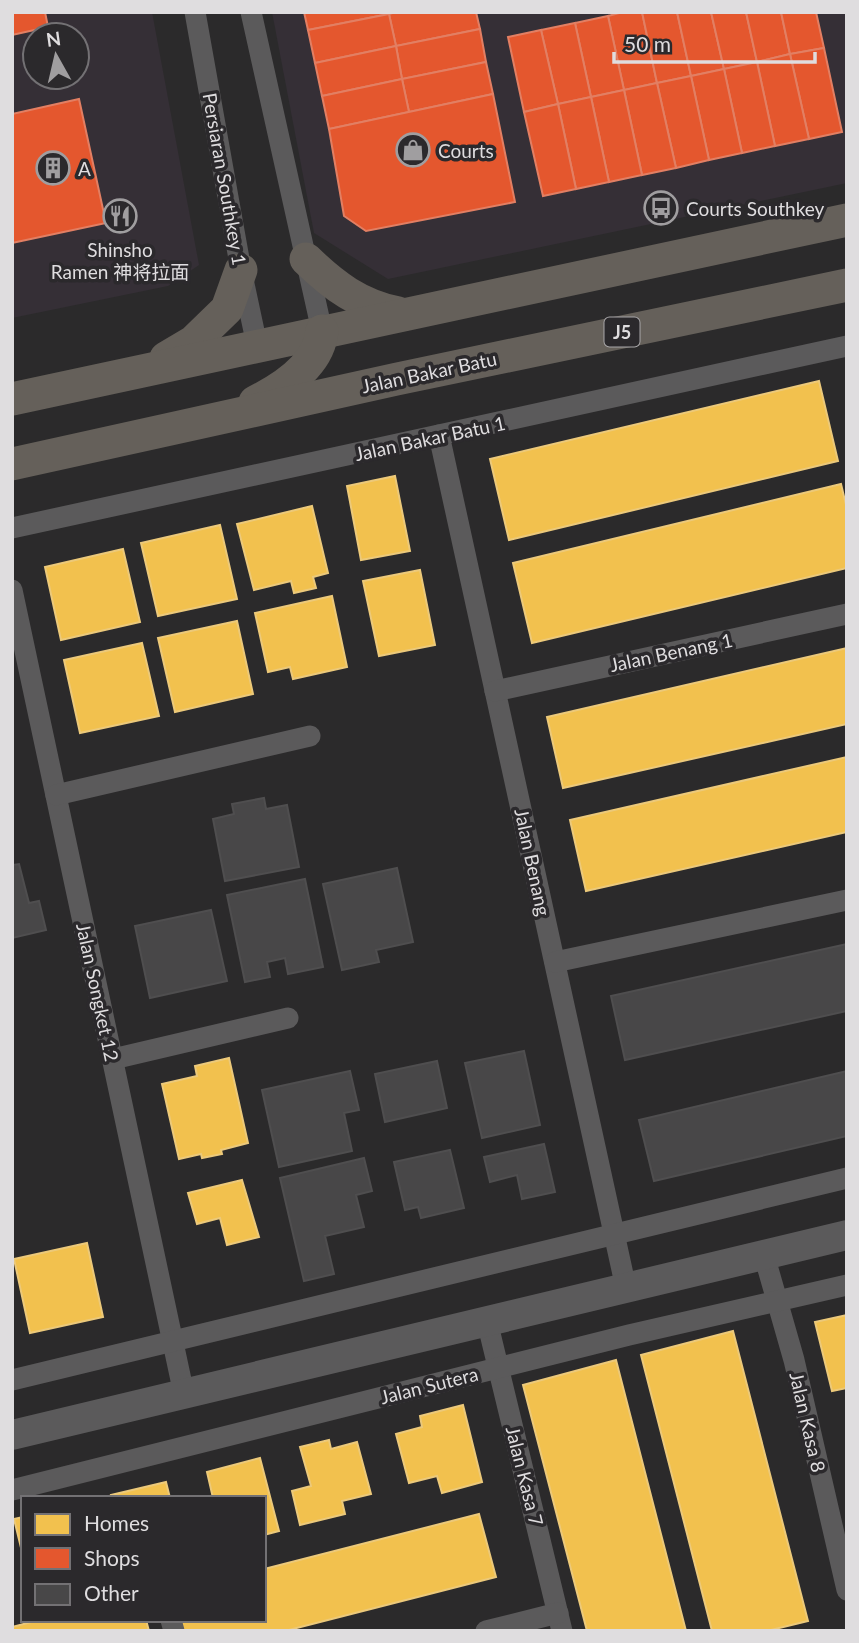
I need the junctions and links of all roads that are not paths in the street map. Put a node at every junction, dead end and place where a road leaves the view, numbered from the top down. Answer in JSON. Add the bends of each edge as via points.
{"nodes":[{"id":1,"x":195,"y":12,"type":"edge"},
{"id":2,"x":251,"y":12,"type":"edge"},
{"id":3,"x":847,"y":220,"type":"edge"},
{"id":4,"x":306,"y":259,"type":"junction"},
{"id":5,"x":241,"y":270,"type":"junction"},
{"id":6,"x":847,"y":285,"type":"edge"},
{"id":7,"x":402,"y":314,"type":"junction"},
{"id":8,"x":322,"y":331,"type":"junction"},
{"id":9,"x":257,"y":345,"type":"junction"},
{"id":10,"x":847,"y":346,"type":"edge"},
{"id":11,"x":300,"y":370,"type":"junction"},
{"id":12,"x":142,"y":371,"type":"junction"},
{"id":13,"x":397,"y":379,"type":"junction"},
{"id":14,"x":12,"y":399,"type":"edge"},
{"id":15,"x":210,"y":420,"type":"junction"},
{"id":16,"x":439,"y":435,"type":"junction"},
{"id":17,"x":12,"y":464,"type":"edge"},
{"id":18,"x":12,"y":528,"type":"edge"},
{"id":19,"x":12,"y":590,"type":"edge"},
{"id":20,"x":847,"y":614,"type":"edge"},
{"id":21,"x":495,"y":691,"type":"junction"},
{"id":22,"x":310,"y":736,"type":"dead end"},
{"id":23,"x":56,"y":794,"type":"junction"},
{"id":24,"x":847,"y":900,"type":"edge"},
{"id":25,"x":555,"y":962,"type":"junction"},
{"id":26,"x":288,"y":1018,"type":"dead end"},
{"id":27,"x":113,"y":1059,"type":"junction"},
{"id":28,"x":847,"y":1178,"type":"edge"},
{"id":29,"x":615,"y":1234,"type":"junction"},
{"id":30,"x":847,"y":1235,"type":"edge"},
{"id":31,"x":764,"y":1255,"type":"junction"},
{"id":32,"x":847,"y":1285,"type":"edge"},
{"id":33,"x":626,"y":1288,"type":"junction"},
{"id":34,"x":778,"y":1302,"type":"junction"},
{"id":35,"x":487,"y":1321,"type":"junction"},
{"id":36,"x":173,"y":1341,"type":"junction"},
{"id":37,"x":498,"y":1368,"type":"junction"},
{"id":38,"x":12,"y":1380,"type":"edge"},
{"id":39,"x":184,"y":1394,"type":"junction"},
{"id":40,"x":12,"y":1435,"type":"edge"},
{"id":41,"x":12,"y":1490,"type":"edge"},
{"id":42,"x":840,"y":1532,"type":"edge"},
{"id":43,"x":847,"y":1590,"type":"edge"},
{"id":44,"x":560,"y":1622,"type":"edge"},
{"id":45,"x":486,"y":1631,"type":"edge"}],
"edges":[{"from":1,"to":5,"type":"street","name":"Persiaran Southkey 1"},
{"from":2,"to":4,"type":"street"},
{"from":3,"to":7,"type":"main road"},
{"from":4,"to":7,"type":"main road","via":[[346,294]]},
{"from":4,"to":8,"type":"street"},
{"from":5,"to":9,"type":"street","name":"Persiaran Southkey 1"},
{"from":5,"to":12,"type":"main road","via":[[227,309],[211,326],[193,342]]},
{"from":6,"to":13,"type":"main road","name":"Jalan Bakar Batu","number":"J5"},
{"from":7,"to":8,"type":"main road"},
{"from":8,"to":9,"type":"main road"},
{"from":8,"to":11,"type":"main road","via":[[315,355]]},
{"from":9,"to":11,"type":"main road","via":[[273,359]]},
{"from":9,"to":12,"type":"main road"},
{"from":10,"to":16,"type":"street","name":"Jalan Bakar Batu 1"},
{"from":11,"to":13,"type":"main road","via":[[328,377]]},
{"from":11,"to":15,"type":"main road","via":[[271,394]]},
{"from":12,"to":14,"type":"main road"},
{"from":13,"to":15,"type":"main road","name":"Jalan Bakar Batu","number":"J5"},
{"from":15,"to":17,"type":"main road","name":"Jalan Bakar Batu","number":"J5"},
{"from":16,"to":18,"type":"street","name":"Jalan Bakar Batu 1"},
{"from":16,"to":21,"type":"street","name":"Jalan Benang"},
{"from":19,"to":23,"type":"street","name":"Jalan Songket 12"},
{"from":20,"to":21,"type":"street","name":"Jalan Benang 1"},
{"from":21,"to":25,"type":"street","name":"Jalan Benang"},
{"from":22,"to":23,"type":"street"},
{"from":23,"to":27,"type":"street","name":"Jalan Songket 12"},
{"from":24,"to":25,"type":"street"},
{"from":25,"to":29,"type":"street","name":"Jalan Benang"},
{"from":26,"to":27,"type":"street"},
{"from":27,"to":36,"type":"street","name":"Jalan Songket 12"},
{"from":28,"to":29,"type":"street"},
{"from":29,"to":33,"type":"street","name":"Jalan Benang"},
{"from":29,"to":36,"type":"street"},
{"from":30,"to":31,"type":"street"},
{"from":31,"to":33,"type":"street"},
{"from":31,"to":34,"type":"street","name":"Jalan Kasa 8"},
{"from":32,"to":34,"type":"street","name":"Jalan Sutera"},
{"from":33,"to":35,"type":"street"},
{"from":34,"to":37,"type":"street","name":"Jalan Sutera"},
{"from":34,"to":42,"type":"street","name":"Jalan Kasa 8"},
{"from":35,"to":37,"type":"street","name":"Jalan Kasa 7"},
{"from":35,"to":39,"type":"street"},
{"from":36,"to":38,"type":"street"},
{"from":36,"to":39,"type":"street","name":"Jalan Songket 12"},
{"from":37,"to":41,"type":"street","name":"Jalan Sutera"},
{"from":37,"to":44,"type":"street","name":"Jalan Kasa 7"},
{"from":39,"to":40,"type":"street"},
{"from":42,"to":43,"type":"street","name":"Jalan Kasa 8"},
{"from":44,"to":45,"type":"street"}]}
